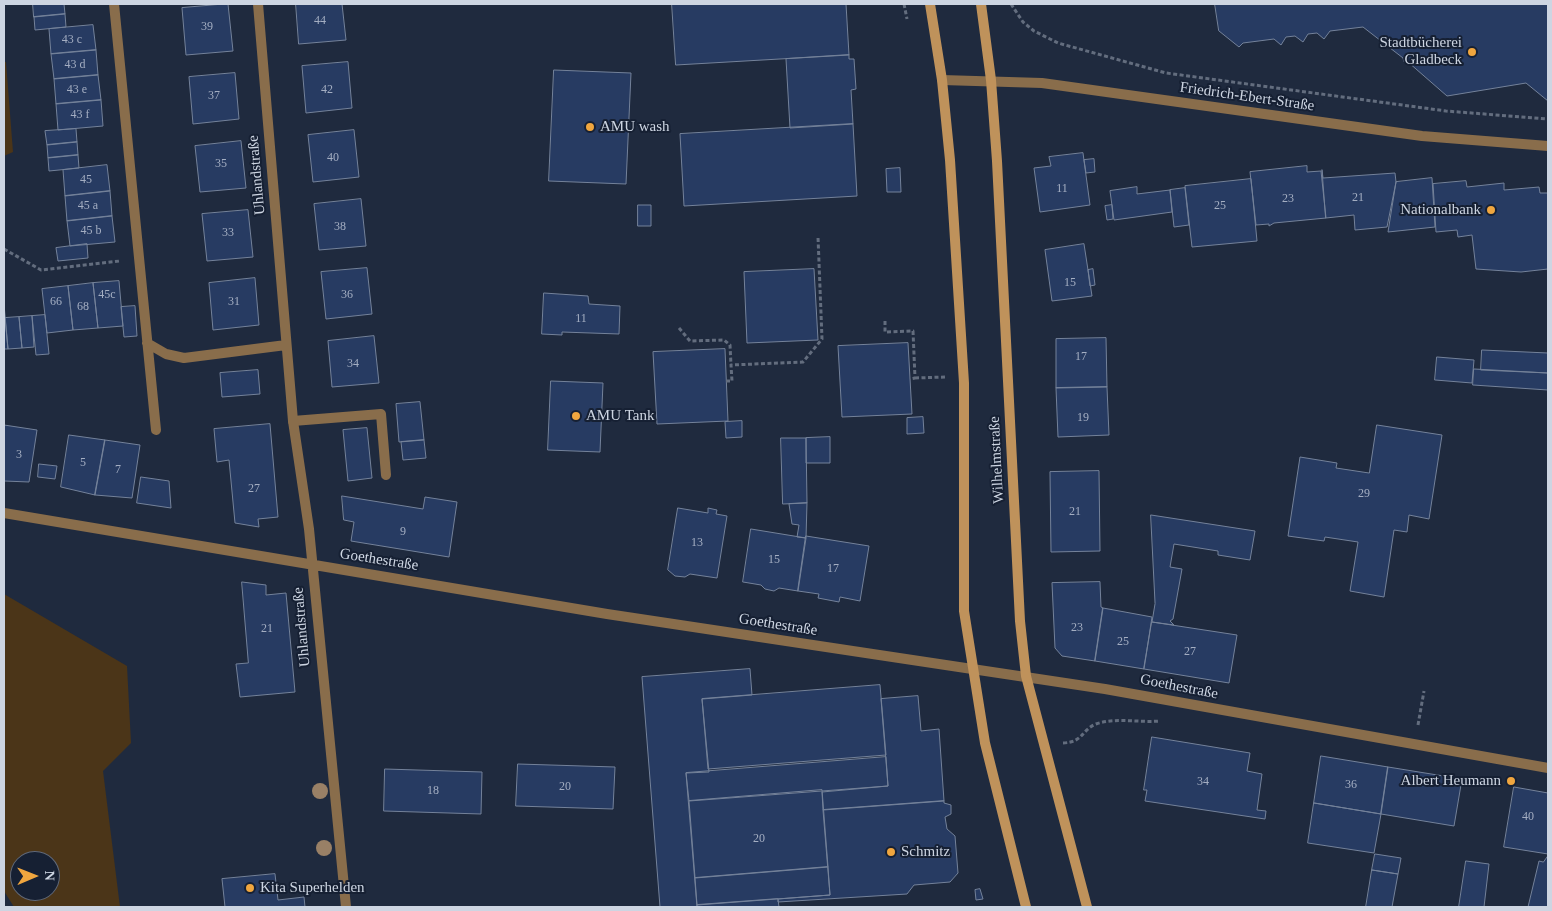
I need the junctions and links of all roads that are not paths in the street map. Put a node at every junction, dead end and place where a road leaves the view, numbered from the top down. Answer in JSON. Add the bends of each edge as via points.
{"nodes":[{"id":1,"x":114,"y":4,"type":"edge"},
{"id":2,"x":258,"y":4,"type":"edge"},
{"id":3,"x":930,"y":4,"type":"edge"},
{"id":4,"x":981,"y":4,"type":"edge"},
{"id":5,"x":942,"y":80,"type":"junction"},
{"id":6,"x":991,"y":80,"type":"junction"},
{"id":7,"x":1548,"y":146,"type":"edge"},
{"id":8,"x":147,"y":344,"type":"junction"},
{"id":9,"x":286,"y":345,"type":"junction"},
{"id":10,"x":293,"y":422,"type":"junction"},
{"id":11,"x":156,"y":430,"type":"dead end"},
{"id":12,"x":386,"y":475,"type":"dead end"},
{"id":13,"x":4,"y":513,"type":"edge"},
{"id":14,"x":312,"y":565,"type":"junction"},
{"id":15,"x":974,"y":669,"type":"junction"},
{"id":16,"x":1026,"y":676,"type":"junction"},
{"id":17,"x":1548,"y":768,"type":"edge"},
{"id":18,"x":346,"y":907,"type":"edge"},
{"id":19,"x":1026,"y":907,"type":"edge"},
{"id":20,"x":1087,"y":907,"type":"edge"}],
"edges":[{"from":1,"to":8,"type":"street"},
{"from":2,"to":9,"type":"street","name":"Uhlandstraße"},
{"from":3,"to":5,"type":"main road","name":"Wilhelmstraße"},
{"from":4,"to":6,"type":"main road","name":"Wilhelmstraße"},
{"from":5,"to":6,"type":"street","name":"Friedrich-Ebert-Straße"},
{"from":5,"to":15,"type":"main road","name":"Wilhelmstraße","via":[[963,376],[964,611]]},
{"from":6,"to":7,"type":"street","name":"Friedrich-Ebert-Straße","via":[[1052,85],[1422,136]]},
{"from":6,"to":16,"type":"main road","name":"Wilhelmstraße","via":[[1020,621]]},
{"from":8,"to":9,"type":"street","via":[[166,354],[184,358]]},
{"from":8,"to":11,"type":"street"},
{"from":9,"to":10,"type":"street","name":"Uhlandstraße"},
{"from":10,"to":12,"type":"street","via":[[381,414]]},
{"from":10,"to":14,"type":"street","name":"Uhlandstraße"},
{"from":13,"to":14,"type":"street","name":"Goethestraße"},
{"from":14,"to":15,"type":"street","name":"Goethestraße","via":[[607,614]]},
{"from":14,"to":18,"type":"street","name":"Uhlandstraße"},
{"from":15,"to":16,"type":"street","name":"Goethestraße"},
{"from":15,"to":19,"type":"main road","name":"Wilhelmstraße","via":[[985,743]]},
{"from":16,"to":17,"type":"street","name":"Goethestraße"},
{"from":16,"to":20,"type":"main road","name":"Wilhelmstraße"}]}
